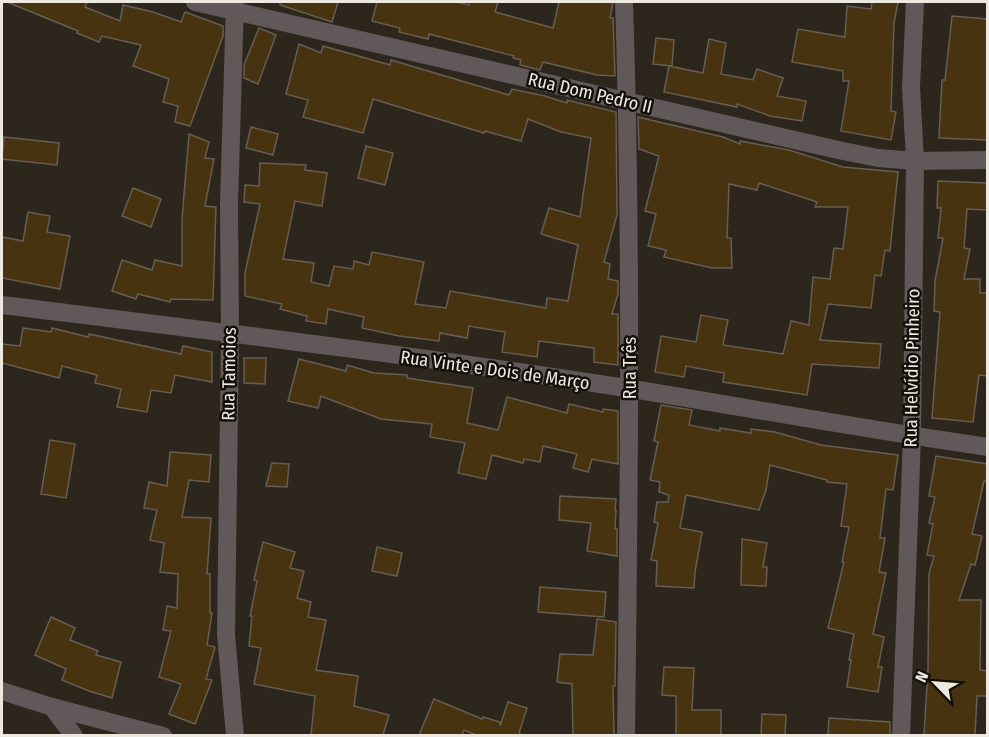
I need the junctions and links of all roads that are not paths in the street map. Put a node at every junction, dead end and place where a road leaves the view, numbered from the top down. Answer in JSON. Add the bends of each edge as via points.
{"nodes":[{"id":1,"x":195,"y":2,"type":"edge"},
{"id":2,"x":624,"y":2,"type":"edge"},
{"id":3,"x":915,"y":2,"type":"edge"},
{"id":4,"x":235,"y":7,"type":"edge"},
{"id":5,"x":627,"y":101,"type":"junction"},
{"id":6,"x":987,"y":160,"type":"edge"},
{"id":7,"x":915,"y":161,"type":"junction"},
{"id":8,"x":2,"y":305,"type":"edge"},
{"id":9,"x":230,"y":333,"type":"junction"},
{"id":10,"x":630,"y":389,"type":"junction"},
{"id":11,"x":912,"y":436,"type":"junction"},
{"id":12,"x":987,"y":447,"type":"edge"},
{"id":13,"x":2,"y":692,"type":"edge"},
{"id":14,"x":52,"y":707,"type":"junction"},
{"id":15,"x":71,"y":711,"type":"junction"},
{"id":16,"x":74,"y":735,"type":"edge"},
{"id":17,"x":80,"y":735,"type":"edge"},
{"id":18,"x":164,"y":735,"type":"edge"},
{"id":19,"x":235,"y":735,"type":"edge"},
{"id":20,"x":626,"y":735,"type":"edge"},
{"id":21,"x":901,"y":735,"type":"edge"}],
"edges":[{"from":1,"to":4,"type":"street","name":"Rua Dom Pedro II"},
{"from":2,"to":5,"type":"street","name":"Rua Três"},
{"from":3,"to":7,"type":"street","name":"Rua Helvídio Pinheiro","via":[[911,87]]},
{"from":4,"to":5,"type":"street","name":"Rua Dom Pedro II"},
{"from":4,"to":9,"type":"street","name":"Rua Tamoios"},
{"from":5,"to":7,"type":"street","name":"Rua Dom Pedro II","via":[[838,150]]},
{"from":5,"to":10,"type":"street","name":"Rua Três"},
{"from":6,"to":7,"type":"street","name":"Rua Dom Pedro II"},
{"from":7,"to":11,"type":"street","name":"Rua Helvídio Pinheiro"},
{"from":8,"to":9,"type":"street","name":"Rua Vinte e Dois de Março"},
{"from":9,"to":10,"type":"street","name":"Rua Vinte e Dois de Março"},
{"from":9,"to":19,"type":"street","name":"Rua Tamoios","via":[[226,635]]},
{"from":10,"to":11,"type":"street","name":"Rua Vinte e Dois de Março"},
{"from":10,"to":20,"type":"street","name":"Rua Três"},
{"from":11,"to":12,"type":"street","name":"Rua Vinte e Dois de Março"},
{"from":11,"to":21,"type":"street","name":"Rua Helvídio Pinheiro"},
{"from":13,"to":14,"type":"street"},
{"from":14,"to":15,"type":"street"},
{"from":14,"to":16,"type":"street"},
{"from":15,"to":17,"type":"street"},
{"from":15,"to":18,"type":"street"}]}
